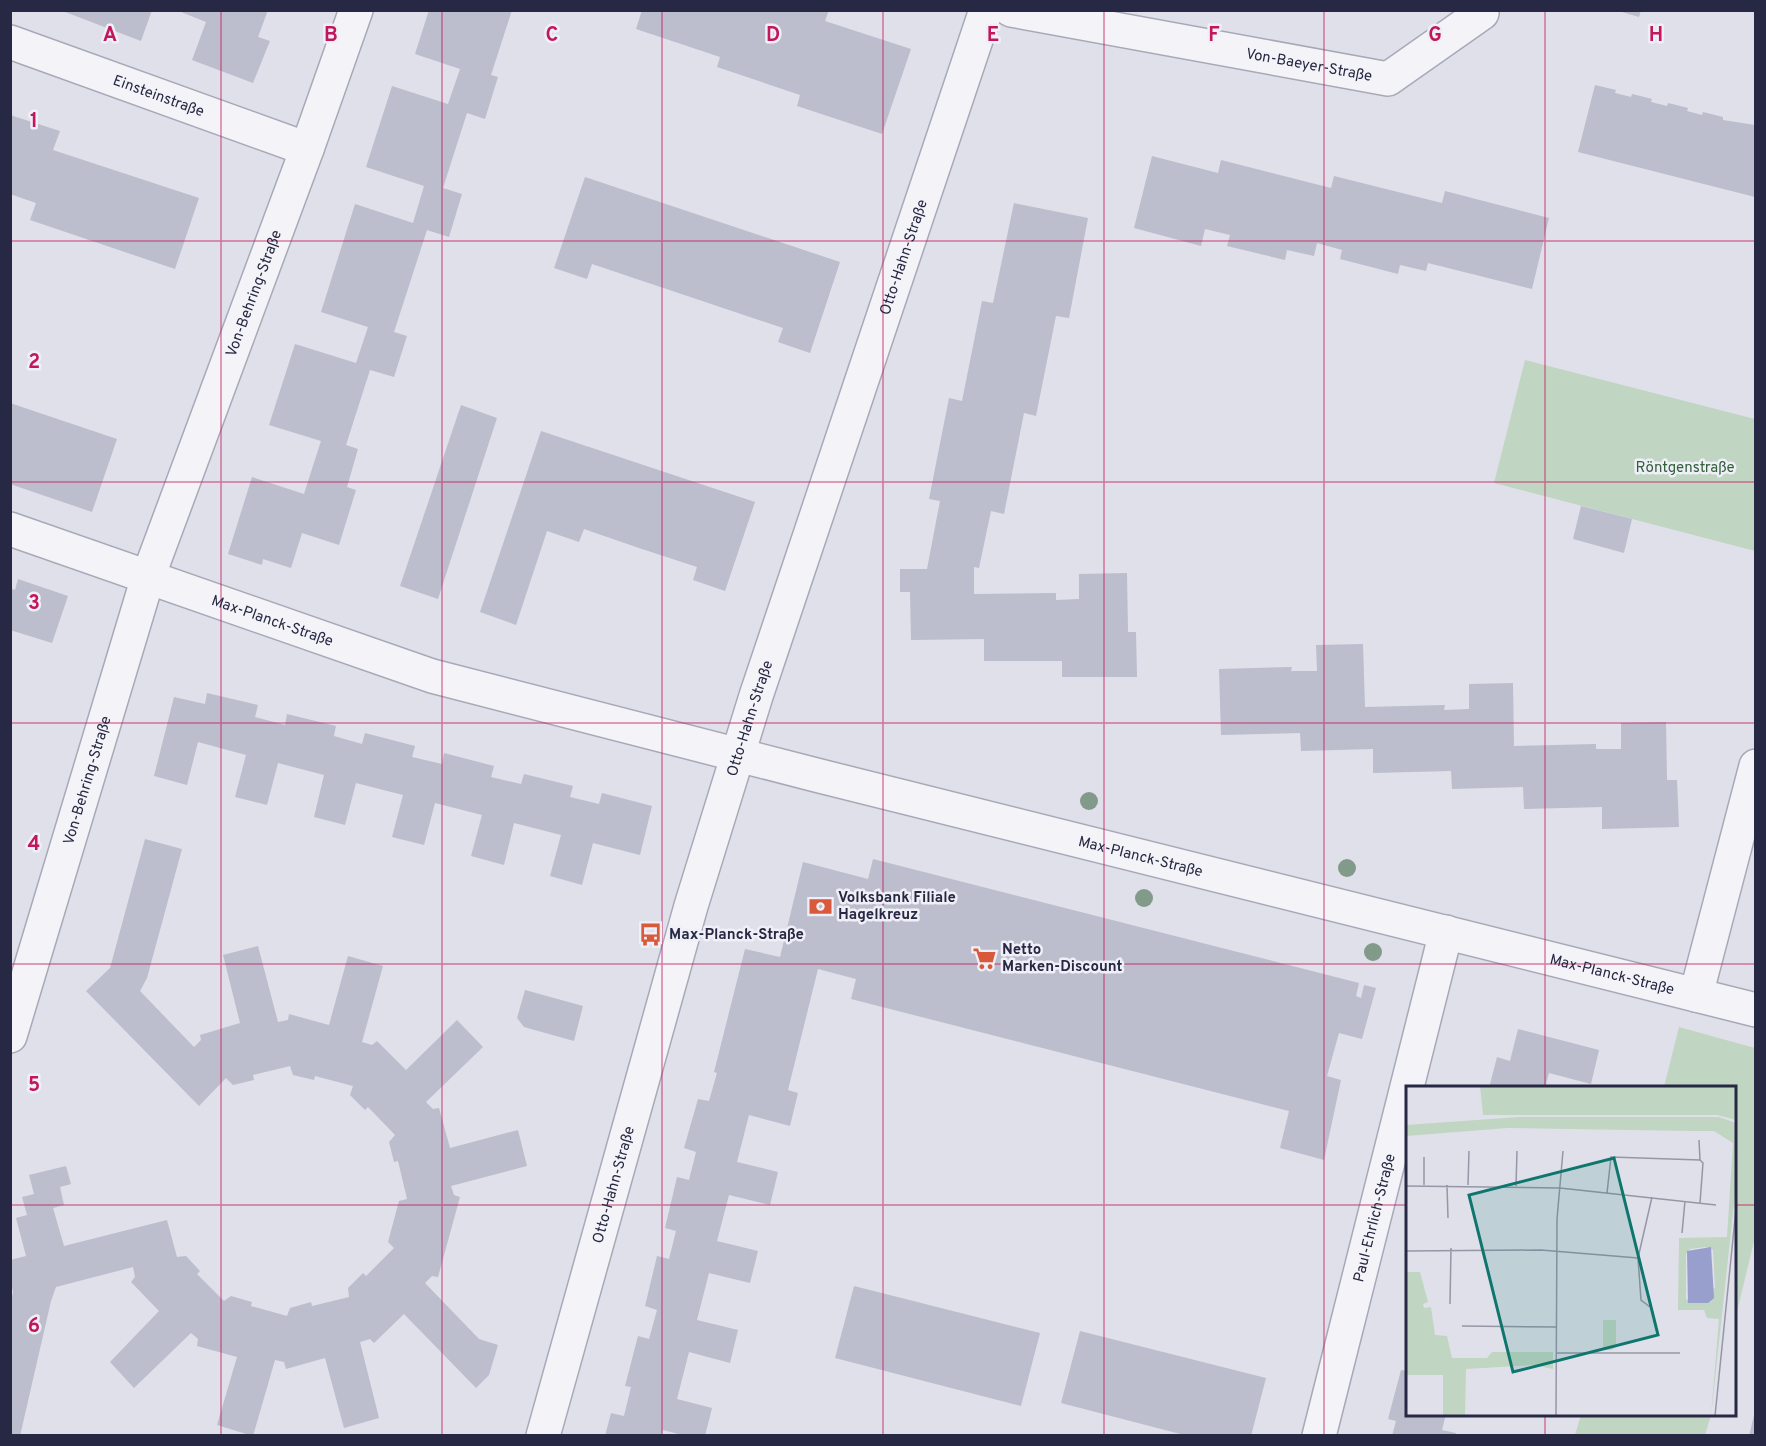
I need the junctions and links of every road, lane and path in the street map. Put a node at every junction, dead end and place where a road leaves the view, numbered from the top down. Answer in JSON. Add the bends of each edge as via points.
{"nodes":[{"id":1,"x":356,"y":10,"type":"edge"},
{"id":2,"x":986,"y":10,"type":"edge"},
{"id":3,"x":1011,"y":10,"type":"edge"},
{"id":4,"x":1482,"y":13,"type":"dead end"},
{"id":5,"x":10,"y":42,"type":"edge"},
{"id":6,"x":307,"y":149,"type":"junction"},
{"id":7,"x":10,"y":529,"type":"edge"},
{"id":8,"x":148,"y":577,"type":"junction"},
{"id":9,"x":739,"y":754,"type":"junction"},
{"id":10,"x":1755,"y":766,"type":"edge"},
{"id":11,"x":1446,"y":932,"type":"junction"},
{"id":12,"x":19,"y":983,"type":"edge"},
{"id":13,"x":1696,"y":995,"type":"junction"},
{"id":14,"x":1755,"y":1010,"type":"edge"},
{"id":15,"x":10,"y":1036,"type":"edge"},
{"id":16,"x":1407,"y":1086,"type":"edge"},
{"id":17,"x":1406,"y":1091,"type":"edge"},
{"id":18,"x":543,"y":1436,"type":"edge"},
{"id":19,"x":1319,"y":1436,"type":"edge"}],
"edges":[{"from":1,"to":6,"type":"street","name":"Von-Behring-Straße"},
{"from":2,"to":9,"type":"street","name":"Otto-Hahn-Straße"},
{"from":3,"to":4,"type":"street","name":"Von-Baeyer-Straße","via":[[1388,79]]},
{"from":5,"to":6,"type":"street","name":"Einsteinstraße"},
{"from":6,"to":8,"type":"street","name":"Von-Behring-Straße"},
{"from":7,"to":8,"type":"street"},
{"from":8,"to":9,"type":"street","name":"Max-Planck-Straße","via":[[432,676]]},
{"from":8,"to":12,"type":"street","name":"Von-Behring-Straße"},
{"from":9,"to":11,"type":"street","name":"Max-Planck-Straße"},
{"from":9,"to":18,"type":"street","name":"Otto-Hahn-Straße","via":[[691,906]]},
{"from":10,"to":13,"type":"street"},
{"from":11,"to":13,"type":"street","name":"Max-Planck-Straße"},
{"from":11,"to":16,"type":"street","name":"Paul-Ehrlich-Straße"},
{"from":12,"to":15,"type":"street","name":"Von-Behring-Straße"},
{"from":13,"to":14,"type":"street","name":"Max-Planck-Straße"},
{"from":17,"to":19,"type":"street","name":"Paul-Ehrlich-Straße"}]}
